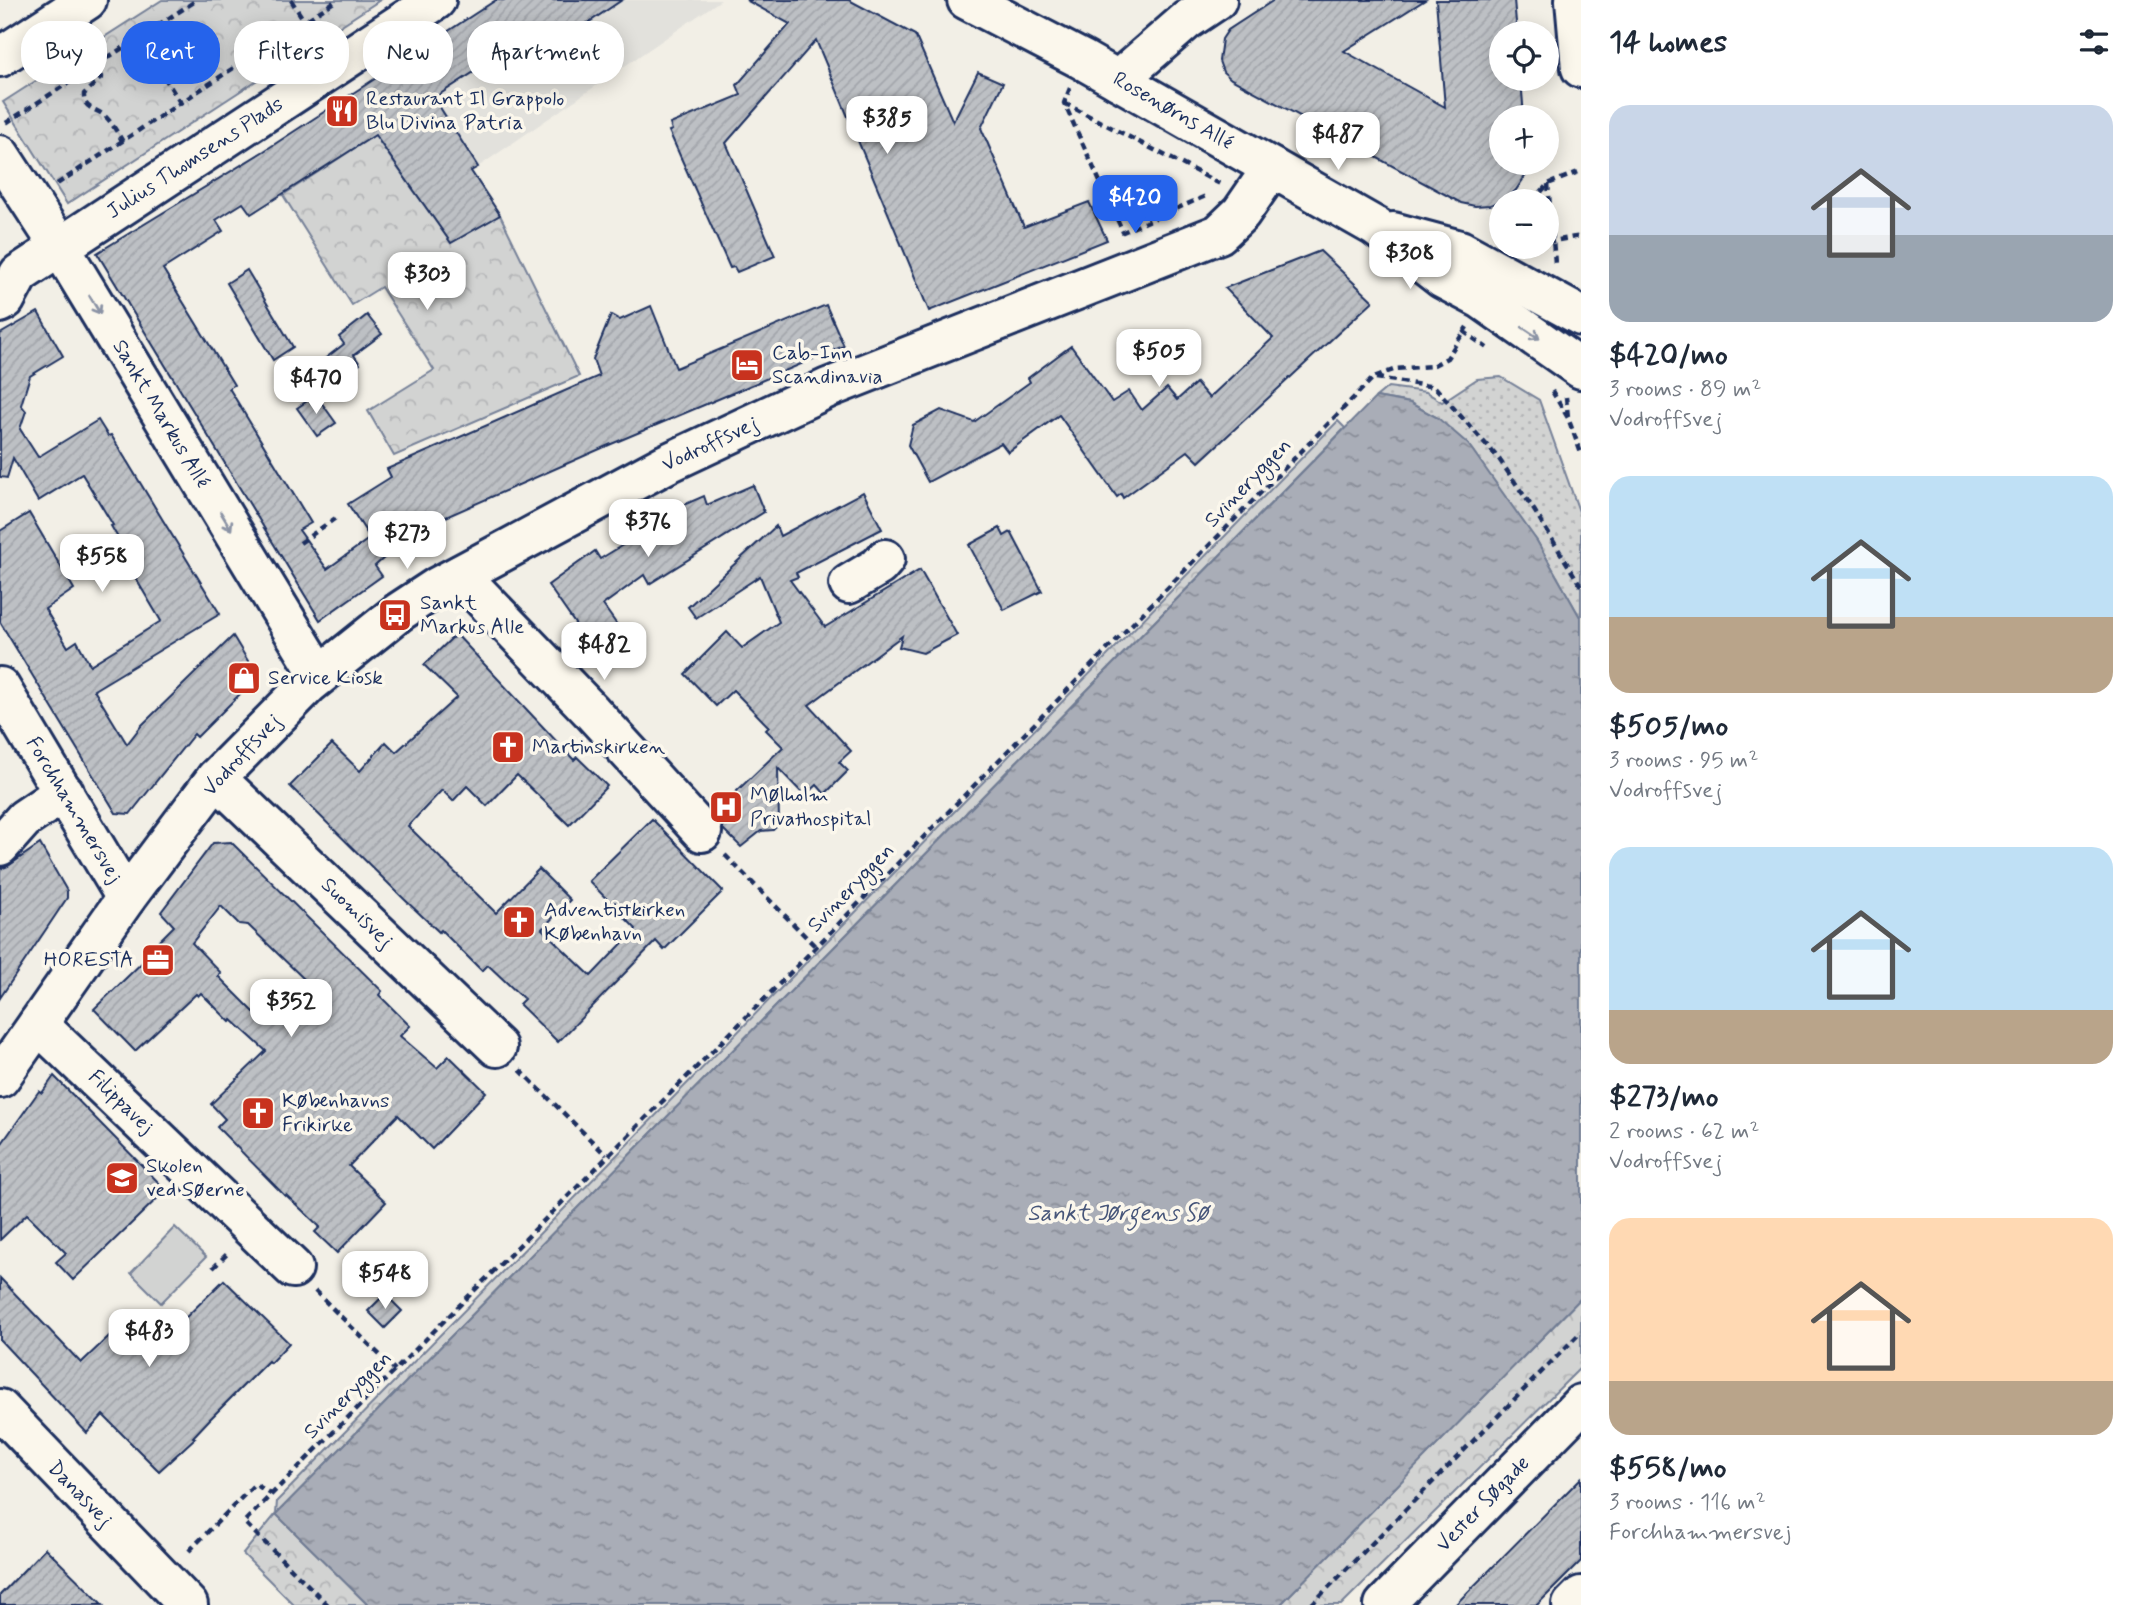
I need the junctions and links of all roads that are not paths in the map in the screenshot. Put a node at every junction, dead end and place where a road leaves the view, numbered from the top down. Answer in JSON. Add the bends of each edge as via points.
{"nodes":[{"id":1,"x":87,"y":0,"type":"edge"},
{"id":2,"x":436,"y":0,"type":"edge"},
{"id":3,"x":967,"y":0,"type":"edge"},
{"id":4,"x":1217,"y":0,"type":"edge"},
{"id":5,"x":1575,"y":0,"type":"edge"},
{"id":6,"x":0,"y":57,"type":"edge"},
{"id":7,"x":1581,"y":68,"type":"edge"},
{"id":8,"x":1118,"y":80,"type":"junction"},
{"id":9,"x":0,"y":155,"type":"edge"},
{"id":10,"x":1272,"y":168,"type":"junction"},
{"id":11,"x":1376,"y":227,"type":"junction"},
{"id":12,"x":60,"y":247,"type":"junction"},
{"id":13,"x":0,"y":303,"type":"edge"},
{"id":14,"x":1581,"y":316,"type":"edge"},
{"id":15,"x":1581,"y":369,"type":"edge"},
{"id":16,"x":885,"y":559,"type":"dead end"},
{"id":17,"x":460,"y":575,"type":"junction"},
{"id":18,"x":849,"y":584,"type":"dead end"},
{"id":19,"x":319,"y":674,"type":"junction"},
{"id":20,"x":0,"y":687,"type":"edge"},
{"id":21,"x":216,"y":778,"type":"junction"},
{"id":22,"x":64,"y":792,"type":"junction"},
{"id":23,"x":702,"y":832,"type":"road end"},
{"id":24,"x":0,"y":846,"type":"edge"},
{"id":25,"x":126,"y":898,"type":"junction"},
{"id":26,"x":38,"y":1024,"type":"junction"},
{"id":27,"x":497,"y":1047,"type":"road end"},
{"id":28,"x":0,"y":1079,"type":"edge"},
{"id":29,"x":293,"y":1268,"type":"road end"},
{"id":30,"x":1581,"y":1404,"type":"edge"},
{"id":31,"x":0,"y":1409,"type":"edge"},
{"id":32,"x":1581,"y":1596,"type":"edge"},
{"id":33,"x":188,"y":1605,"type":"edge"},
{"id":34,"x":1384,"y":1605,"type":"edge"},
{"id":35,"x":1572,"y":1605,"type":"edge"}],
"edges":[{"from":1,"to":6,"type":"street"},
{"from":2,"to":12,"type":"street","name":"Julius Thomsens Plads"},
{"from":3,"to":8,"type":"street","name":"Rosenørns Allé"},
{"from":4,"to":8,"type":"street"},
{"from":5,"to":7,"type":"street"},
{"from":8,"to":10,"type":"street","name":"Rosenørns Allé"},
{"from":9,"to":12,"type":"street","name":"Sankt Markus Allé"},
{"from":10,"to":11,"type":"street","name":"Rosenørns Allé"},
{"from":10,"to":17,"type":"street","name":"Vodroffsvej","via":[[1241,214],[1219,234],[828,388],[666,464]]},
{"from":11,"to":14,"type":"street","name":"Rosenørns Allé","via":[[1460,250]]},
{"from":11,"to":15,"type":"street","name":"Rosenørns Allé","one_way":true,"via":[[1443,279],[1481,299]]},
{"from":12,"to":13,"type":"street","name":"Julius Thomsens Plads","via":[[19,274]]},
{"from":12,"to":19,"type":"street","name":"Sankt Markus Allé","one_way":true},
{"from":16,"to":18,"type":"street"},
{"from":17,"to":19,"type":"street","name":"Vodroffsvej","via":[[399,612]]},
{"from":17,"to":23,"type":"street"},
{"from":19,"to":21,"type":"street","name":"Vodroffsvej"},
{"from":20,"to":22,"type":"street","name":"Forchhammersvej"},
{"from":21,"to":25,"type":"street","name":"Vodroffsvej"},
{"from":21,"to":27,"type":"street","name":"Suomisvej"},
{"from":22,"to":24,"type":"street","via":[[24,819]]},
{"from":22,"to":25,"type":"street","name":"Forchhammersvej"},
{"from":25,"to":26,"type":"street","name":"Vodroffsvej"},
{"from":26,"to":28,"type":"street","name":"Vodroffsvej"},
{"from":26,"to":29,"type":"street","name":"Filippavej"},
{"from":30,"to":34,"type":"street","name":"Vester Søgade"},
{"from":31,"to":33,"type":"street","name":"Danasvej"},
{"from":32,"to":35,"type":"street"}]}
